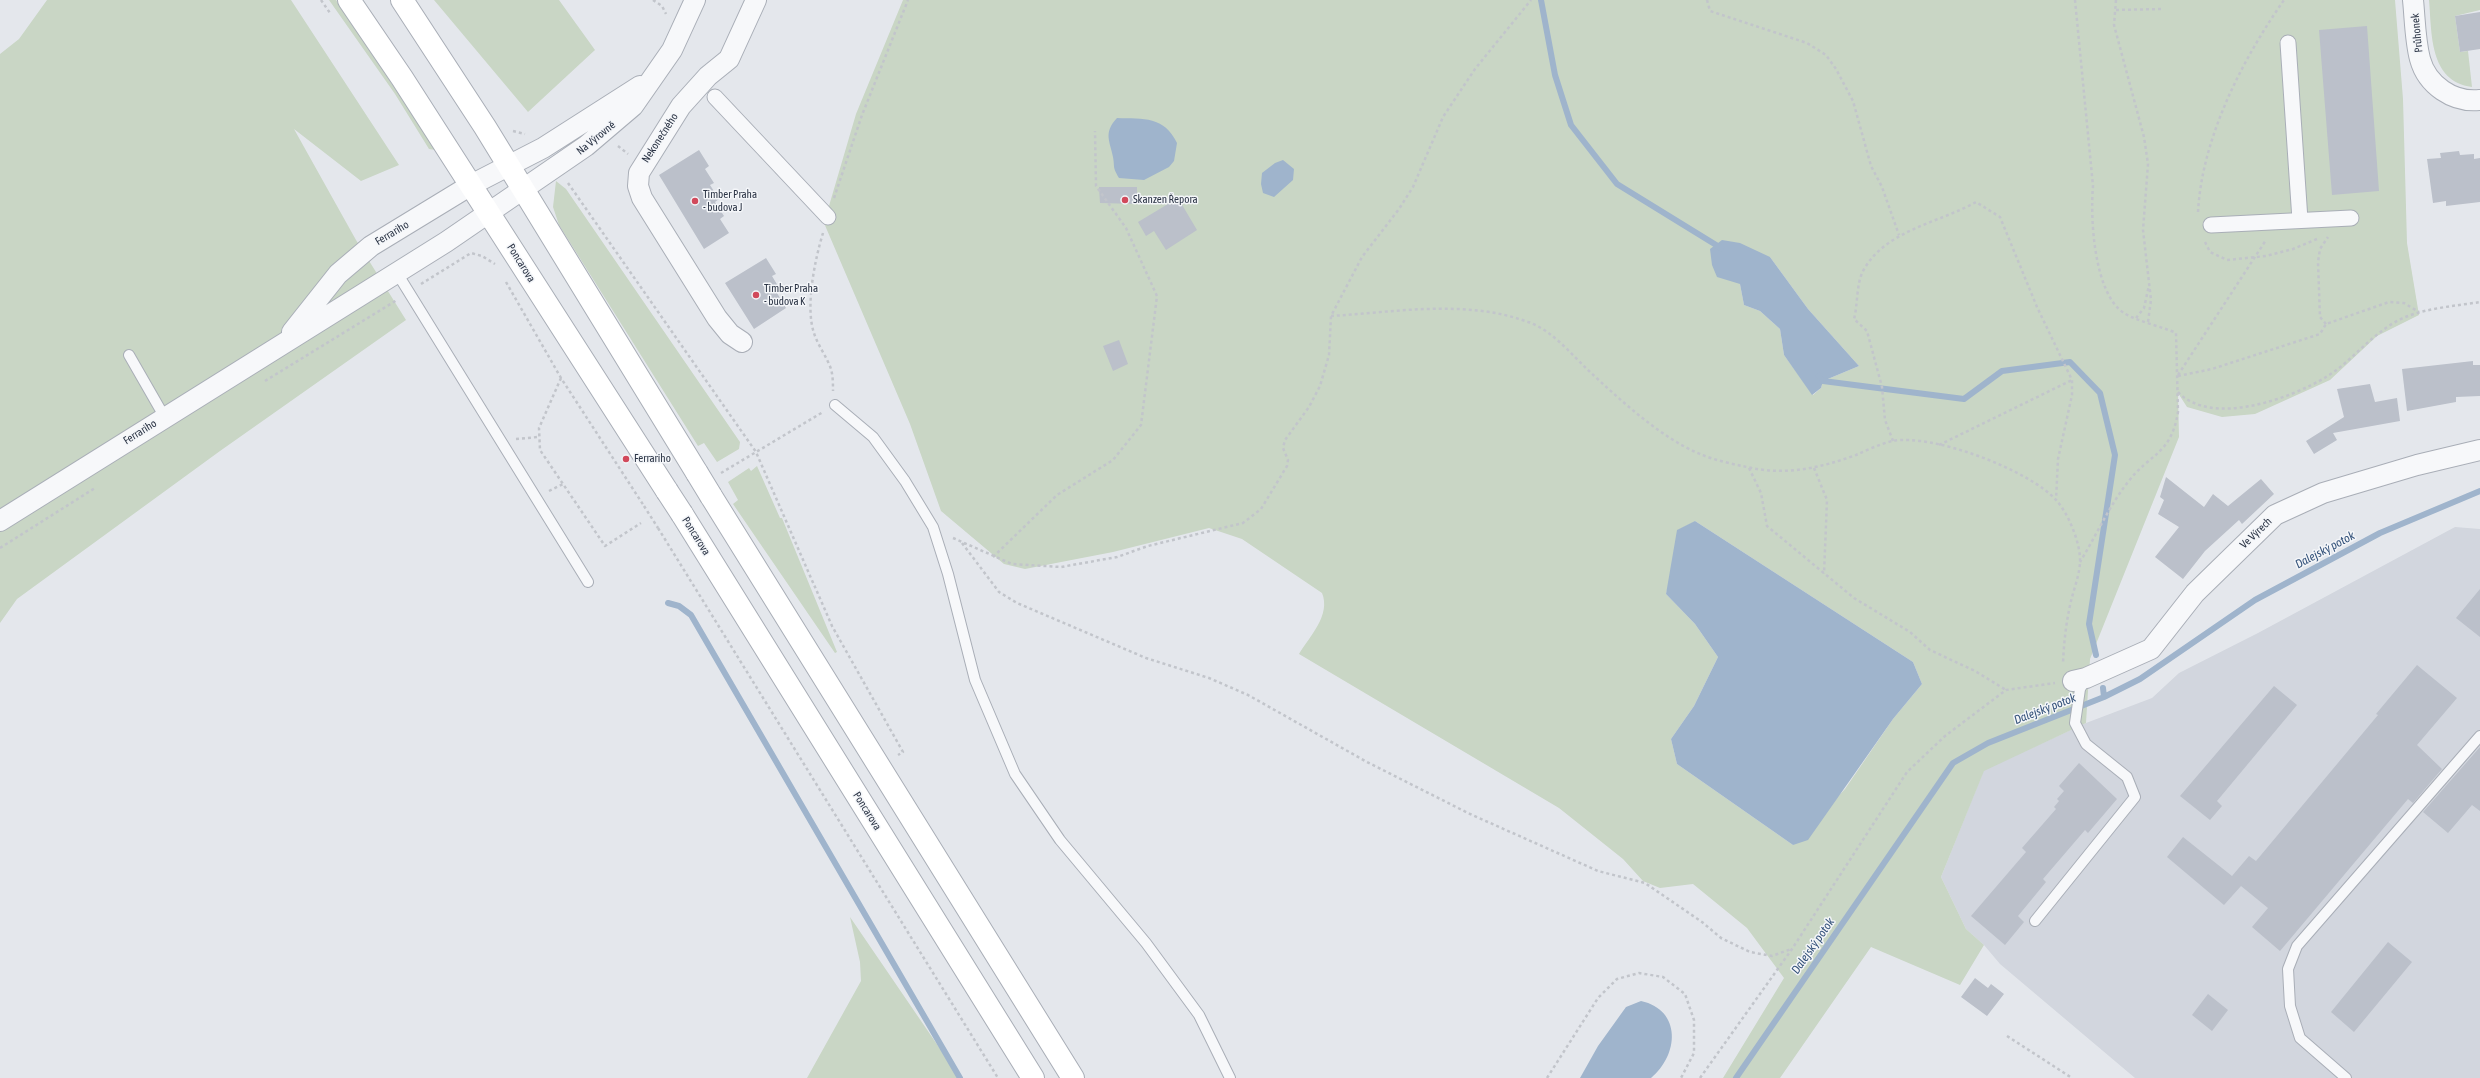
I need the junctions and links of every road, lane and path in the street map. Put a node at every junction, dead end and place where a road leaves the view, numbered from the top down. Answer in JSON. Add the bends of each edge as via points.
{"nodes":[{"id":1,"x":321,"y":0,"type":"edge"},
{"id":2,"x":349,"y":0,"type":"edge"},
{"id":3,"x":402,"y":0,"type":"edge"},
{"id":4,"x":653,"y":0,"type":"edge"},
{"id":5,"x":756,"y":0,"type":"edge"},
{"id":6,"x":908,"y":0,"type":"edge"},
{"id":7,"x":1531,"y":0,"type":"edge"},
{"id":8,"x":1707,"y":0,"type":"edge"},
{"id":9,"x":2075,"y":0,"type":"edge"},
{"id":10,"x":2116,"y":0,"type":"edge"},
{"id":11,"x":2284,"y":0,"type":"edge"},
{"id":12,"x":2414,"y":0,"type":"edge"},
{"id":13,"x":690,"y":2,"type":"edge"},
{"id":14,"x":2162,"y":8,"type":"dead end"},
{"id":15,"x":2116,"y":10,"type":"junction"},
{"id":16,"x":334,"y":19,"type":"dead end"},
{"id":17,"x":666,"y":20,"type":"dead end"},
{"id":18,"x":2288,"y":43,"type":"dead end"},
{"id":19,"x":657,"y":72,"type":"junction"},
{"id":20,"x":702,"y":83,"type":"junction"},
{"id":21,"x":715,"y":98,"type":"joint"},
{"id":22,"x":2480,"y":100,"type":"edge"},
{"id":23,"x":507,"y":127,"type":"dead end"},
{"id":24,"x":1095,"y":131,"type":"dead end"},
{"id":25,"x":533,"y":133,"type":"dead end"},
{"id":26,"x":612,"y":141,"type":"dead end"},
{"id":27,"x":632,"y":157,"type":"dead end"},
{"id":28,"x":508,"y":165,"type":"junction"},
{"id":29,"x":565,"y":178,"type":"dead end"},
{"id":30,"x":471,"y":185,"type":"junction"},
{"id":31,"x":524,"y":190,"type":"junction"},
{"id":32,"x":489,"y":213,"type":"junction"},
{"id":33,"x":828,"y":217,"type":"junction"},
{"id":34,"x":2351,"y":218,"type":"dead end"},
{"id":35,"x":2198,"y":219,"type":"dead end"},
{"id":36,"x":2300,"y":220,"type":"junction"},
{"id":37,"x":2275,"y":222,"type":"junction"},
{"id":38,"x":2211,"y":225,"type":"dead end"},
{"id":39,"x":1899,"y":236,"type":"junction"},
{"id":40,"x":2204,"y":240,"type":"dead end"},
{"id":41,"x":2255,"y":257,"type":"junction"},
{"id":42,"x":496,"y":265,"type":"dead end"},
{"id":43,"x":397,"y":272,"type":"junction"},
{"id":44,"x":503,"y":278,"type":"dead end"},
{"id":45,"x":2150,"y":283,"type":"junction"},
{"id":46,"x":408,"y":292,"type":"junction"},
{"id":47,"x":2480,"y":302,"type":"edge"},
{"id":48,"x":2420,"y":312,"type":"junction"},
{"id":49,"x":1331,"y":316,"type":"junction"},
{"id":50,"x":2136,"y":318,"type":"junction"},
{"id":51,"x":2148,"y":322,"type":"junction"},
{"id":52,"x":2326,"y":324,"type":"junction"},
{"id":53,"x":742,"y":342,"type":"dead end"},
{"id":54,"x":282,"y":344,"type":"junction"},
{"id":55,"x":129,"y":355,"type":"dead end"},
{"id":56,"x":2178,"y":376,"type":"junction"},
{"id":57,"x":561,"y":378,"type":"junction"},
{"id":58,"x":2072,"y":380,"type":"junction"},
{"id":59,"x":259,"y":385,"type":"dead end"},
{"id":60,"x":2178,"y":392,"type":"junction"},
{"id":61,"x":835,"y":405,"type":"junction"},
{"id":62,"x":164,"y":416,"type":"junction"},
{"id":63,"x":538,"y":437,"type":"junction"},
{"id":64,"x":1893,"y":441,"type":"junction"},
{"id":65,"x":503,"y":444,"type":"junction"},
{"id":66,"x":1938,"y":445,"type":"junction"},
{"id":67,"x":2480,"y":450,"type":"edge"},
{"id":68,"x":756,"y":452,"type":"junction"},
{"id":69,"x":1749,"y":468,"type":"junction"},
{"id":70,"x":1814,"y":468,"type":"junction"},
{"id":71,"x":721,"y":473,"type":"dead end"},
{"id":72,"x":99,"y":485,"type":"dead end"},
{"id":73,"x":2056,"y":500,"type":"junction"},
{"id":74,"x":0,"y":521,"type":"edge"},
{"id":75,"x":641,"y":523,"type":"dead end"},
{"id":76,"x":933,"y":527,"type":"junction"},
{"id":77,"x":962,"y":543,"type":"junction"},
{"id":78,"x":0,"y":548,"type":"edge"},
{"id":79,"x":993,"y":557,"type":"junction"},
{"id":80,"x":2080,"y":562,"type":"junction"},
{"id":81,"x":1824,"y":574,"type":"junction"},
{"id":82,"x":588,"y":582,"type":"dead end"},
{"id":83,"x":2080,"y":679,"type":"junction"},
{"id":84,"x":2006,"y":690,"type":"junction"},
{"id":85,"x":2480,"y":736,"type":"edge"},
{"id":86,"x":880,"y":767,"type":"junction"},
{"id":87,"x":2035,"y":921,"type":"dead end"},
{"id":88,"x":1792,"y":949,"type":"junction"},
{"id":89,"x":2007,"y":1036,"type":"dead end"},
{"id":90,"x":998,"y":1078,"type":"edge"},
{"id":91,"x":1033,"y":1078,"type":"edge"},
{"id":92,"x":1073,"y":1078,"type":"edge"},
{"id":93,"x":1230,"y":1078,"type":"edge"},
{"id":94,"x":1547,"y":1078,"type":"edge"},
{"id":95,"x":1681,"y":1078,"type":"edge"},
{"id":96,"x":1700,"y":1078,"type":"edge"},
{"id":97,"x":2072,"y":1078,"type":"edge"},
{"id":98,"x":2346,"y":1078,"type":"edge"}],
"edges":[{"from":1,"to":16,"type":"path"},
{"from":2,"to":30,"type":"main road","name":"Poncarova"},
{"from":3,"to":28,"type":"main road"},
{"from":4,"to":17,"type":"path","via":[[662,6],[667,15]]},
{"from":5,"to":20,"type":"street","name":"Nekonečného","via":[[729,59]]},
{"from":6,"to":33,"type":"path","via":[[862,115]]},
{"from":7,"to":49,"type":"path","via":[[1475,69],[1443,117],[1413,187],[1400,209],[1362,257]]},
{"from":8,"to":39,"type":"path","via":[[1710,11],[1807,43],[1826,55],[1836,68],[1853,101],[1871,166],[1882,187]]},
{"from":9,"to":50,"type":"path","via":[[2093,186],[2091,212],[2094,247],[2110,299],[2124,313]]},
{"from":10,"to":15,"type":"path"},
{"from":11,"to":35,"type":"path","via":[[2265,26],[2226,99],[2199,194]]},
{"from":12,"to":22,"type":"street","name":"Průhonek","via":[[2420,59],[2432,83],[2448,95],[2470,102]]},
{"from":13,"to":19,"type":"street","name":"Na Výrovně","via":[[672,50]]},
{"from":14,"to":15,"type":"path"},
{"from":15,"to":45,"type":"path","via":[[2114,25],[2144,137],[2148,164],[2143,230]]},
{"from":18,"to":36,"type":"street"},
{"from":19,"to":28,"type":"street","name":"Na Výrovně","via":[[630,93],[550,144]]},
{"from":19,"to":31,"type":"street","name":"Na Výrovně","via":[[633,106],[613,125]]},
{"from":20,"to":21,"type":"lane"},
{"from":20,"to":53,"type":"street","name":"Nekonečného","via":[[681,106],[644,163],[639,173],[638,186],[642,198],[717,318],[730,334]]},
{"from":21,"to":33,"type":"street"},
{"from":23,"to":25,"type":"path","via":[[515,132]]},
{"from":24,"to":79,"type":"path","via":[[1096,186],[1126,228],[1157,296],[1141,425],[1113,460],[1057,494]]},
{"from":26,"to":27,"type":"path"},
{"from":28,"to":30,"type":"street","name":"Ferrariho"},
{"from":28,"to":31,"type":"main road"},
{"from":29,"to":68,"type":"path"},
{"from":30,"to":32,"type":"main road","name":"Poncarova"},
{"from":30,"to":54,"type":"street","name":"Ferrariho","via":[[371,246],[338,274]]},
{"from":31,"to":32,"type":"street","name":"Na Výrovně"},
{"from":31,"to":86,"type":"main road","bridge":true},
{"from":32,"to":43,"type":"street","name":"Ferrariho"},
{"from":32,"to":91,"type":"main road","name":"Poncarova","bridge":true,"via":[[682,514]]},
{"from":33,"to":61,"type":"path","via":[[813,273],[812,318],[818,345],[831,369]]},
{"from":34,"to":36,"type":"street"},
{"from":36,"to":37,"type":"street"},
{"from":37,"to":38,"type":"street"},
{"from":37,"to":41,"type":"path"},
{"from":39,"to":58,"type":"path","via":[[1976,202],[2000,217],[2037,307]]},
{"from":39,"to":64,"type":"path","via":[[1875,254],[1863,272],[1854,319],[1867,331],[1882,387],[1885,420]]},
{"from":40,"to":41,"type":"path","via":[[2210,252],[2227,260]]},
{"from":41,"to":52,"type":"path","via":[[2293,248],[2330,233],[2320,249],[2318,262],[2320,316]]},
{"from":41,"to":56,"type":"path"},
{"from":42,"to":46,"type":"path","via":[[482,256],[471,254]]},
{"from":43,"to":46,"type":"lane"},
{"from":43,"to":54,"type":"street","name":"Ferrariho"},
{"from":44,"to":57,"type":"path"},
{"from":45,"to":50,"type":"path","via":[[2144,308]]},
{"from":45,"to":51,"type":"path"},
{"from":46,"to":59,"type":"path"},
{"from":46,"to":65,"type":"lane"},
{"from":47,"to":48,"type":"path"},
{"from":48,"to":52,"type":"path","via":[[2404,304],[2389,302]]},
{"from":48,"to":60,"type":"path","via":[[2384,329],[2326,377],[2256,406],[2225,409],[2191,404]]},
{"from":49,"to":69,"type":"path","via":[[1417,310],[1472,310],[1530,322],[1548,332],[1616,396],[1657,429],[1700,454]]},
{"from":49,"to":79,"type":"path","via":[[1328,355],[1320,386],[1309,407],[1285,440],[1283,448],[1288,460],[1287,466],[1259,513],[1243,523],[1148,546],[1117,557],[1061,568],[1012,564]]},
{"from":50,"to":51,"type":"path"},
{"from":51,"to":56,"type":"path","via":[[2176,333]]},
{"from":52,"to":56,"type":"path","via":[[2320,334],[2212,369]]},
{"from":54,"to":62,"type":"street","name":"Ferrariho"},
{"from":55,"to":62,"type":"lane"},
{"from":56,"to":60,"type":"path"},
{"from":57,"to":63,"type":"path","via":[[539,428]]},
{"from":57,"to":90,"type":"path","bridge":true,"via":[[658,528]]},
{"from":58,"to":66,"type":"path"},
{"from":58,"to":73,"type":"path","via":[[2072,395],[2058,459]]},
{"from":60,"to":80,"type":"path","via":[[2176,424],[2166,447],[2128,482]]},
{"from":61,"to":68,"type":"path"},
{"from":61,"to":76,"type":"lane","via":[[874,437]]},
{"from":62,"to":74,"type":"street","name":"Ferrariho"},
{"from":63,"to":65,"type":"path","via":[[520,437]]},
{"from":63,"to":75,"type":"path","via":[[540,450],[605,546]]},
{"from":64,"to":66,"type":"path"},
{"from":64,"to":70,"type":"path"},
{"from":65,"to":82,"type":"lane"},
{"from":66,"to":73,"type":"path","via":[[1991,460],[2027,477]]},
{"from":67,"to":83,"type":"street","name":"Ve Výrech","via":[[2417,465],[2323,493],[2275,515],[2195,593],[2151,649]]},
{"from":68,"to":71,"type":"path"},
{"from":68,"to":86,"type":"path","via":[[832,626],[903,752]]},
{"from":69,"to":70,"type":"path","via":[[1798,471]]},
{"from":69,"to":81,"type":"path","via":[[1761,493],[1767,526]]},
{"from":70,"to":81,"type":"path","via":[[1827,500]]},
{"from":72,"to":78,"type":"path"},
{"from":73,"to":80,"type":"path","via":[[2072,524]]},
{"from":76,"to":77,"type":"path"},
{"from":76,"to":93,"type":"lane","via":[[948,574],[975,680],[1015,774],[1060,840],[1146,943],[1199,1015]]},
{"from":77,"to":79,"type":"path"},
{"from":77,"to":88,"type":"path","via":[[999,592],[1017,603],[1146,658],[1209,678],[1248,695],[1367,762],[1470,814],[1598,871],[1645,883],[1721,938],[1750,952],[1772,956]]},
{"from":80,"to":83,"type":"path","via":[[2064,636],[2063,664]]},
{"from":81,"to":84,"type":"path","via":[[1854,598],[1910,632],[1930,650],[1975,671]]},
{"from":83,"to":84,"type":"path"},
{"from":83,"to":87,"type":"lane","via":[[2075,723],[2086,744],[2127,777],[2135,797]]},
{"from":84,"to":88,"type":"path","via":[[1946,736],[1907,772]]},
{"from":85,"to":98,"type":"lane","via":[[2297,946],[2288,970],[2290,1006],[2300,1038]]},
{"from":86,"to":92,"type":"main road"},
{"from":88,"to":96,"type":"path"},
{"from":89,"to":97,"type":"path"},
{"from":94,"to":95,"type":"path","via":[[1598,998],[1617,979],[1639,973],[1663,977],[1685,994],[1694,1020],[1694,1053]]}]}
